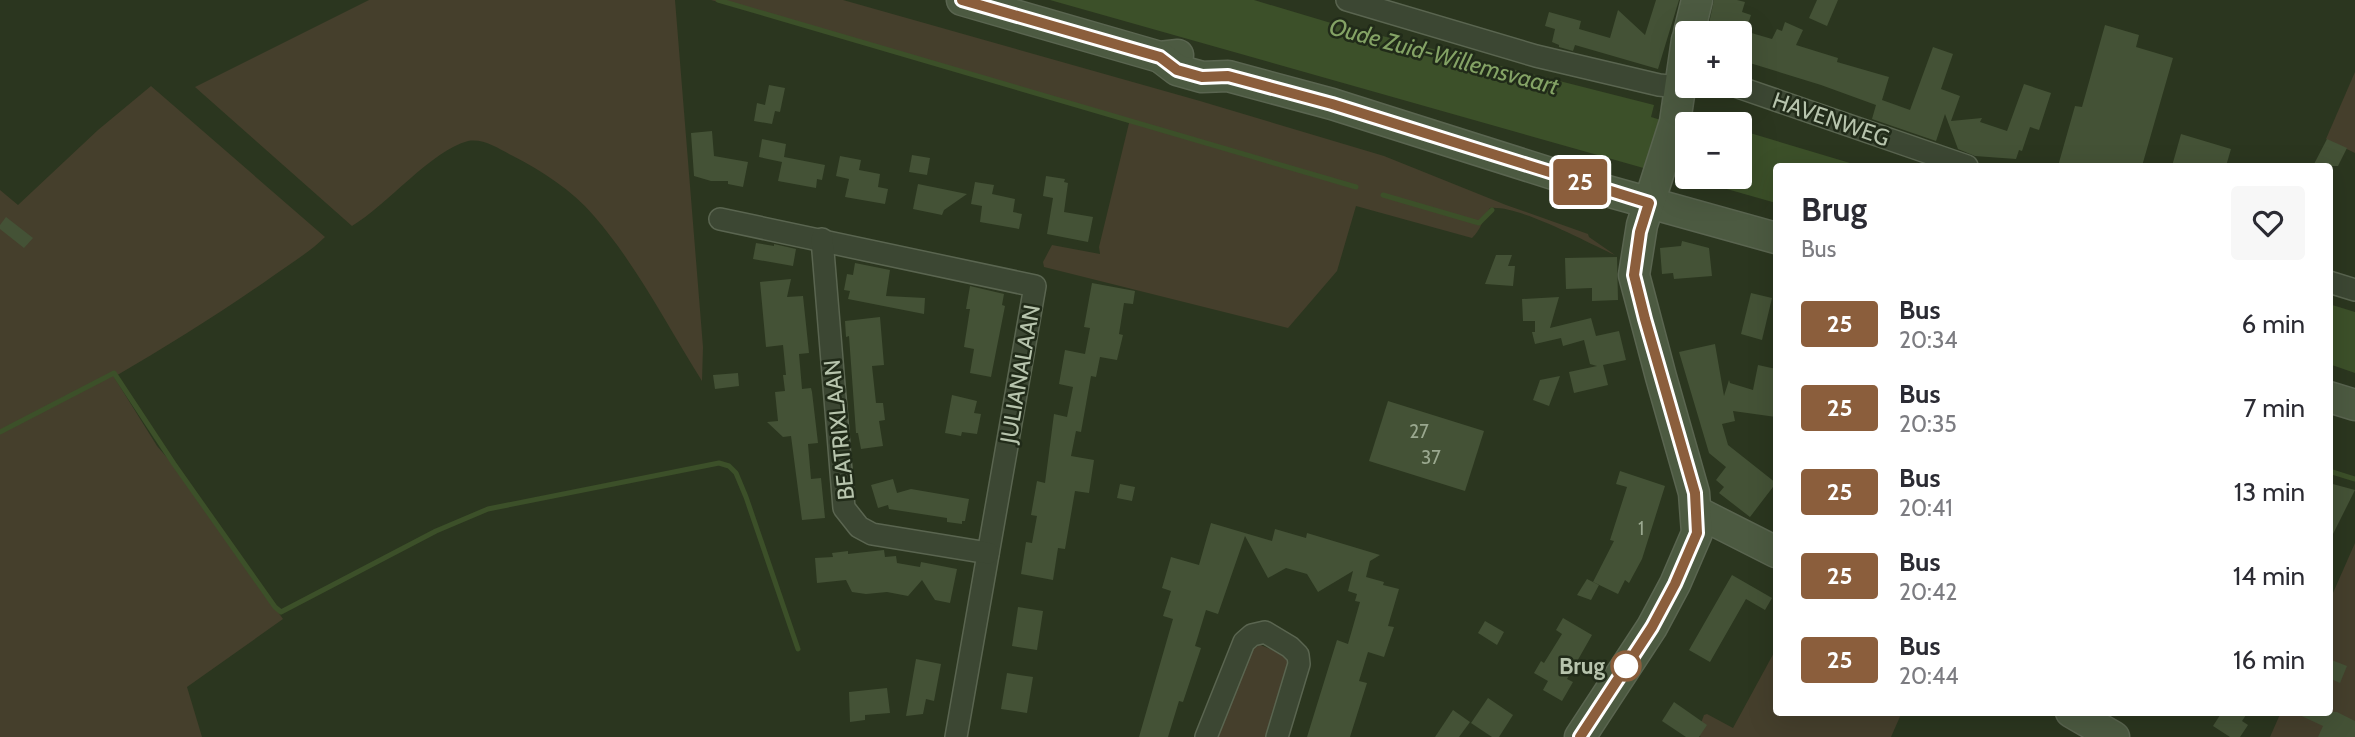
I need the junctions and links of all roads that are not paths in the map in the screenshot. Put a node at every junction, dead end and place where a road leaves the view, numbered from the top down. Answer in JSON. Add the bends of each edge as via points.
{"nodes":[{"id":1,"x":962,"y":0,"type":"edge"},
{"id":2,"x":1347,"y":0,"type":"edge"},
{"id":3,"x":1697,"y":0,"type":"edge"},
{"id":4,"x":1692,"y":21,"type":"edge"},
{"id":5,"x":1675,"y":85,"type":"edge"},
{"id":6,"x":1752,"y":92,"type":"edge"},
{"id":7,"x":1681,"y":98,"type":"edge"},
{"id":8,"x":1958,"y":163,"type":"edge"},
{"id":9,"x":1653,"y":190,"type":"junction"},
{"id":10,"x":720,"y":219,"type":"dead end"},
{"id":11,"x":1773,"y":237,"type":"edge"},
{"id":12,"x":822,"y":239,"type":"junction"},
{"id":13,"x":2333,"y":283,"type":"edge"},
{"id":14,"x":2355,"y":290,"type":"edge"},
{"id":15,"x":2333,"y":398,"type":"edge"},
{"id":16,"x":2355,"y":405,"type":"edge"},
{"id":17,"x":1697,"y":512,"type":"junction"},
{"id":18,"x":1773,"y":550,"type":"edge"},
{"id":19,"x":988,"y":553,"type":"junction"},
{"id":20,"x":2078,"y":716,"type":"edge"},
{"id":21,"x":956,"y":737,"type":"edge"},
{"id":22,"x":1206,"y":737,"type":"edge"},
{"id":23,"x":1277,"y":737,"type":"edge"},
{"id":24,"x":1580,"y":737,"type":"edge"},
{"id":25,"x":2114,"y":737,"type":"edge"}],
"edges":[{"from":1,"to":9,"type":"street","via":[[1160,57],[1182,55],[1207,61],[1228,76]]},
{"from":2,"to":5,"type":"street","via":[[1536,56]]},
{"from":3,"to":4,"type":"street"},
{"from":6,"to":8,"type":"street","name":"HAVENWEG"},
{"from":7,"to":9,"type":"street"},
{"from":9,"to":11,"type":"street"},
{"from":9,"to":17,"type":"street","via":[[1640,232],[1634,275]]},
{"from":10,"to":12,"type":"street","name":"JULIANALAAN"},
{"from":12,"to":19,"type":"street","name":"BEATRIXLAAN","via":[[844,508],[859,527],[872,534]]},
{"from":12,"to":19,"type":"street","name":"JULIANALAAN","via":[[1035,286]]},
{"from":13,"to":14,"type":"street"},
{"from":15,"to":16,"type":"street"},
{"from":17,"to":18,"type":"street"},
{"from":17,"to":24,"type":"street","via":[[1697,533],[1675,584]]},
{"from":19,"to":21,"type":"street","name":"JULIANALAAN"},
{"from":20,"to":25,"type":"street"},
{"from":22,"to":23,"type":"street","via":[[1244,642],[1265,632],[1298,655]]}]}
